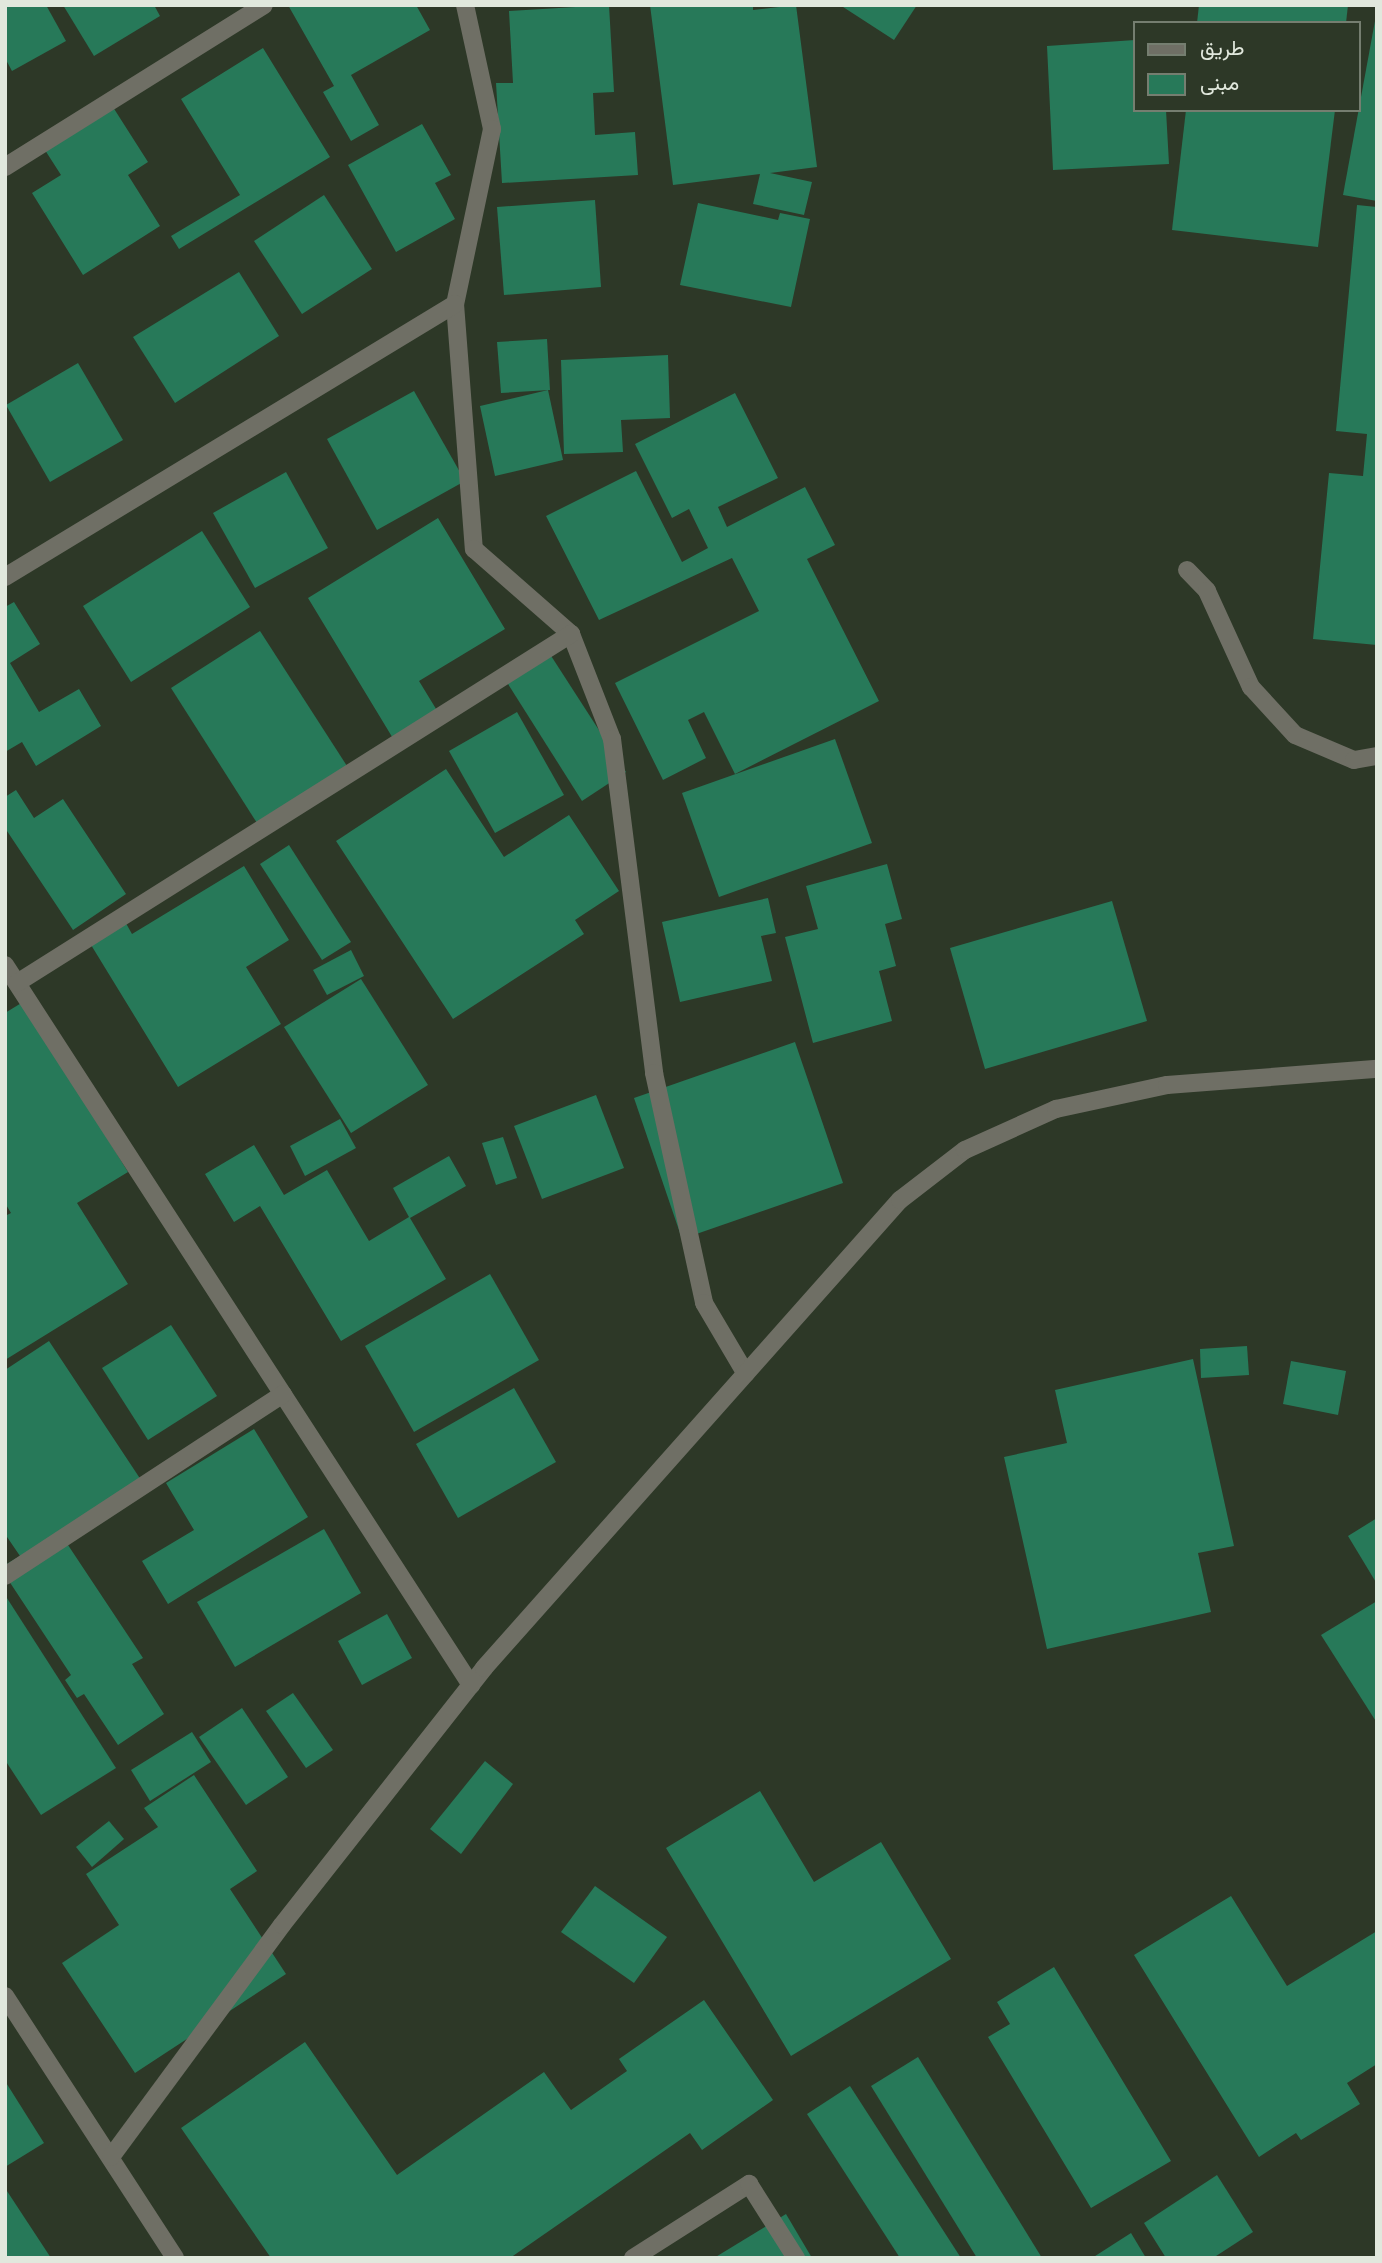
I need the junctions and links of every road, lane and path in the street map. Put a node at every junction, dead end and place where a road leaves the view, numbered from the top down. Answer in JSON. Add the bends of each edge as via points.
{"nodes":[{"id":1,"x":264,"y":5,"type":"edge"},
{"id":2,"x":465,"y":5,"type":"edge"},
{"id":3,"x":5,"y":167,"type":"edge"},
{"id":4,"x":455,"y":304,"type":"junction"},
{"id":5,"x":1187,"y":570,"type":"dead end"},
{"id":6,"x":5,"y":577,"type":"edge"},
{"id":7,"x":571,"y":634,"type":"junction"},
{"id":8,"x":1377,"y":756,"type":"edge"},
{"id":9,"x":5,"y":965,"type":"edge"},
{"id":10,"x":17,"y":984,"type":"junction"},
{"id":11,"x":1377,"y":1069,"type":"edge"},
{"id":12,"x":746,"y":1374,"type":"junction"},
{"id":13,"x":283,"y":1394,"type":"junction"},
{"id":14,"x":5,"y":1576,"type":"edge"},
{"id":15,"x":471,"y":1685,"type":"junction"},
{"id":16,"x":5,"y":1996,"type":"edge"},
{"id":17,"x":111,"y":2157,"type":"junction"},
{"id":18,"x":175,"y":2258,"type":"edge"},
{"id":19,"x":633,"y":2258,"type":"edge"},
{"id":20,"x":796,"y":2258,"type":"edge"}],
"edges":[{"from":1,"to":3,"type":"street"},
{"from":2,"to":4,"type":"street","via":[[492,129]]},
{"from":4,"to":6,"type":"street"},
{"from":4,"to":7,"type":"street","via":[[474,549]]},
{"from":5,"to":8,"type":"street","via":[[1206,591],[1251,687],[1295,735],[1354,760]]},
{"from":7,"to":10,"type":"street"},
{"from":7,"to":12,"type":"street","via":[[612,739],[654,1073],[704,1303]]},
{"from":9,"to":10,"type":"street"},
{"from":10,"to":13,"type":"street"},
{"from":11,"to":12,"type":"street","via":[[1167,1085],[1056,1109],[965,1150],[900,1200]]},
{"from":12,"to":15,"type":"street"},
{"from":13,"to":14,"type":"street"},
{"from":13,"to":15,"type":"street"},
{"from":15,"to":17,"type":"street"},
{"from":16,"to":17,"type":"street"},
{"from":17,"to":18,"type":"street"},
{"from":19,"to":20,"type":"street","via":[[749,2183]]}]}
